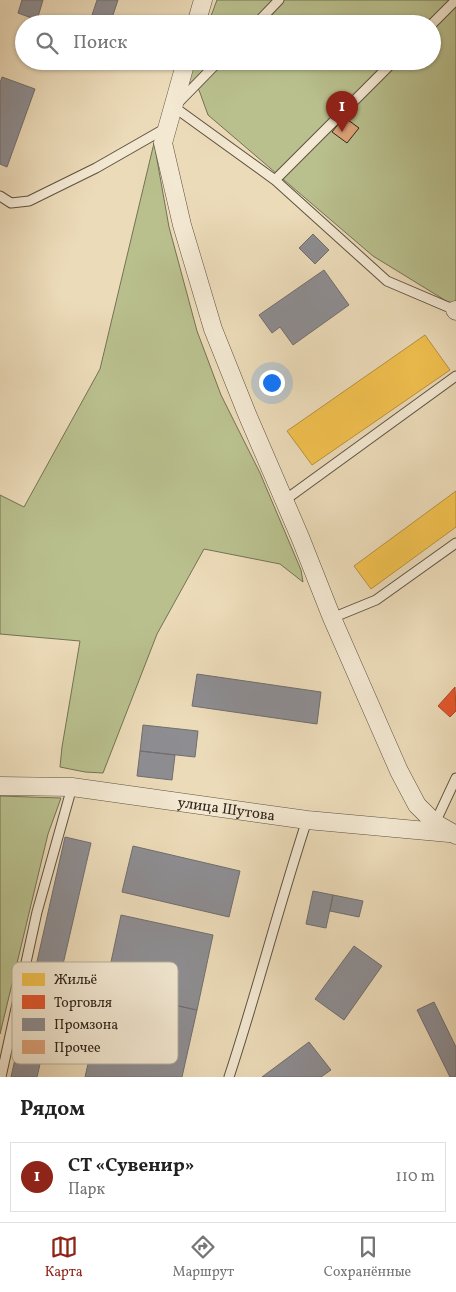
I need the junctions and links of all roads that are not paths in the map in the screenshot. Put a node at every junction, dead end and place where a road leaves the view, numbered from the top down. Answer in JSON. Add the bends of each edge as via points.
{"nodes":[{"id":1,"x":202,"y":0,"type":"edge"},
{"id":2,"x":279,"y":0,"type":"edge"},
{"id":3,"x":456,"y":0,"type":"edge"},
{"id":4,"x":198,"y":15,"type":"edge"},
{"id":5,"x":265,"y":15,"type":"edge"},
{"id":6,"x":441,"y":15,"type":"edge"},
{"id":7,"x":184,"y":70,"type":"edge"},
{"id":8,"x":210,"y":70,"type":"edge"},
{"id":9,"x":385,"y":70,"type":"edge"},
{"id":10,"x":174,"y":107,"type":"junction"},
{"id":11,"x":168,"y":126,"type":"junction"},
{"id":12,"x":274,"y":180,"type":"junction"},
{"id":13,"x":0,"y":196,"type":"edge"},
{"id":14,"x":456,"y":310,"type":"edge"},
{"id":15,"x":456,"y":376,"type":"edge"},
{"id":16,"x":285,"y":500,"type":"junction"},
{"id":17,"x":456,"y":543,"type":"edge"},
{"id":18,"x":332,"y":618,"type":"junction"},
{"id":19,"x":456,"y":778,"type":"edge"},
{"id":20,"x":0,"y":786,"type":"edge"},
{"id":21,"x":72,"y":786,"type":"junction"},
{"id":22,"x":307,"y":820,"type":"junction"},
{"id":23,"x":435,"y":823,"type":"junction"},
{"id":24,"x":454,"y":834,"type":"edge"},
{"id":25,"x":26,"y":962,"type":"edge"},
{"id":26,"x":12,"y":1027,"type":"edge"},
{"id":27,"x":1,"y":1077,"type":"edge"},
{"id":28,"x":229,"y":1077,"type":"edge"}],
"edges":[{"from":1,"to":4,"type":"street"},
{"from":2,"to":5,"type":"lane"},
{"from":3,"to":6,"type":"lane"},
{"from":7,"to":10,"type":"street"},
{"from":8,"to":10,"type":"lane"},
{"from":9,"to":12,"type":"lane"},
{"from":10,"to":11,"type":"street"},
{"from":10,"to":12,"type":"lane"},
{"from":11,"to":13,"type":"lane","via":[[96,168],[29,201],[11,203]]},
{"from":11,"to":16,"type":"street","via":[[163,144],[182,225],[213,329]]},
{"from":12,"to":14,"type":"lane","via":[[388,281]]},
{"from":15,"to":16,"type":"lane"},
{"from":16,"to":18,"type":"street"},
{"from":17,"to":18,"type":"lane","via":[[376,600]]},
{"from":18,"to":23,"type":"street","via":[[399,771],[417,804]]},
{"from":19,"to":23,"type":"lane"},
{"from":20,"to":21,"type":"street","name":"улица Шутова"},
{"from":21,"to":22,"type":"street","name":"улица Шутова"},
{"from":21,"to":25,"type":"lane"},
{"from":22,"to":24,"type":"street","name":"улица Шутова"},
{"from":22,"to":28,"type":"lane"},
{"from":23,"to":24,"type":"street"},
{"from":26,"to":27,"type":"lane"}]}
